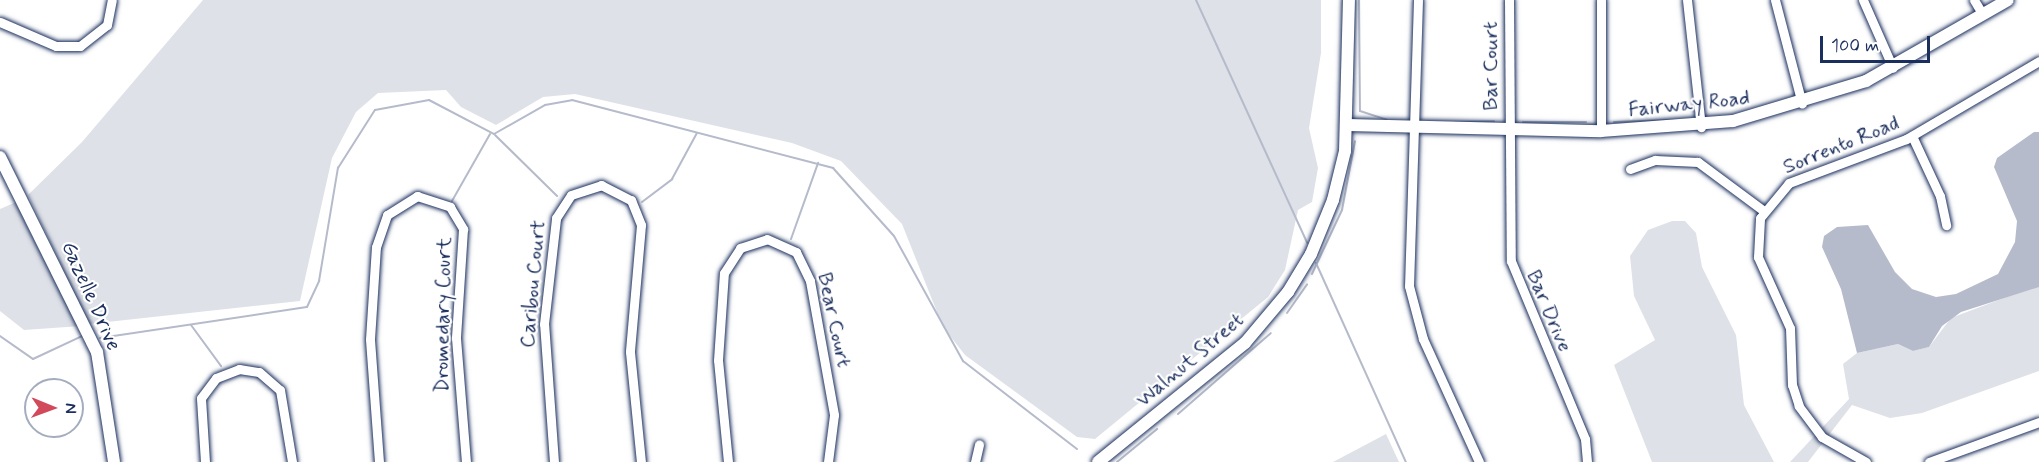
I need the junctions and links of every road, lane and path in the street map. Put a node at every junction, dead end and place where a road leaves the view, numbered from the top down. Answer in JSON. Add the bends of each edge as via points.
{"nodes":[{"id":1,"x":112,"y":0,"type":"edge"},
{"id":2,"x":1349,"y":0,"type":"edge"},
{"id":3,"x":1418,"y":0,"type":"edge"},
{"id":4,"x":1509,"y":0,"type":"edge"},
{"id":5,"x":1601,"y":0,"type":"edge"},
{"id":6,"x":1687,"y":0,"type":"edge"},
{"id":7,"x":1775,"y":0,"type":"edge"},
{"id":8,"x":1863,"y":0,"type":"edge"},
{"id":9,"x":1974,"y":0,"type":"edge"},
{"id":10,"x":2008,"y":0,"type":"edge"},
{"id":11,"x":1983,"y":15,"type":"junction"},
{"id":12,"x":0,"y":22,"type":"edge"},
{"id":13,"x":2039,"y":61,"type":"edge"},
{"id":14,"x":1893,"y":68,"type":"junction"},
{"id":15,"x":1802,"y":104,"type":"junction"},
{"id":16,"x":1348,"y":125,"type":"junction"},
{"id":17,"x":1701,"y":126,"type":"junction"},
{"id":18,"x":1417,"y":130,"type":"junction"},
{"id":19,"x":1510,"y":131,"type":"junction"},
{"id":20,"x":1601,"y":131,"type":"junction"},
{"id":21,"x":1912,"y":136,"type":"junction"},
{"id":22,"x":0,"y":157,"type":"edge"},
{"id":23,"x":1630,"y":169,"type":"dead end"},
{"id":24,"x":1764,"y":211,"type":"junction"},
{"id":25,"x":1946,"y":225,"type":"dead end"},
{"id":26,"x":2039,"y":422,"type":"edge"},
{"id":27,"x":979,"y":444,"type":"dead end"},
{"id":28,"x":114,"y":462,"type":"edge"},
{"id":29,"x":204,"y":462,"type":"edge"},
{"id":30,"x":291,"y":462,"type":"edge"},
{"id":31,"x":379,"y":462,"type":"edge"},
{"id":32,"x":466,"y":462,"type":"edge"},
{"id":33,"x":554,"y":462,"type":"edge"},
{"id":34,"x":641,"y":462,"type":"edge"},
{"id":35,"x":728,"y":462,"type":"edge"},
{"id":36,"x":828,"y":462,"type":"edge"},
{"id":37,"x":975,"y":462,"type":"edge"},
{"id":38,"x":1098,"y":462,"type":"edge"},
{"id":39,"x":1479,"y":462,"type":"edge"},
{"id":40,"x":1587,"y":462,"type":"edge"},
{"id":41,"x":1866,"y":462,"type":"edge"},
{"id":42,"x":1929,"y":462,"type":"edge"}],
"edges":[{"from":1,"to":12,"type":"street","via":[[107,25],[80,46],[56,46]]},
{"from":2,"to":16,"type":"street","name":"Walnut Street"},
{"from":3,"to":18,"type":"street"},
{"from":4,"to":19,"type":"street","name":"Bar Court"},
{"from":5,"to":20,"type":"street"},
{"from":6,"to":17,"type":"street"},
{"from":7,"to":15,"type":"street"},
{"from":8,"to":14,"type":"street"},
{"from":9,"to":11,"type":"street"},
{"from":10,"to":11,"type":"street","name":"Fairway Road"},
{"from":11,"to":14,"type":"street","name":"Fairway Road"},
{"from":13,"to":21,"type":"street","name":"Sorrento Road"},
{"from":14,"to":15,"type":"street","name":"Fairway Road"},
{"from":15,"to":17,"type":"street","name":"Fairway Road"},
{"from":16,"to":18,"type":"street","name":"Fairway Road"},
{"from":16,"to":38,"type":"street","name":"Walnut Street","via":[[1341,172],[1323,227],[1278,305],[1229,357]]},
{"from":17,"to":20,"type":"street","name":"Fairway Road"},
{"from":18,"to":19,"type":"street","name":"Fairway Road"},
{"from":18,"to":39,"type":"street","via":[[1408,249],[1412,304]]},
{"from":19,"to":20,"type":"street","name":"Fairway Road"},
{"from":19,"to":40,"type":"street","name":"Bar Drive","via":[[1513,273],[1585,439]]},
{"from":21,"to":24,"type":"street","name":"Sorrento Road","via":[[1789,183]]},
{"from":21,"to":25,"type":"street","via":[[1940,196]]},
{"from":22,"to":28,"type":"street","name":"Gazelle Drive","via":[[97,352]]},
{"from":23,"to":24,"type":"street","via":[[1655,160],[1698,162]]},
{"from":24,"to":41,"type":"street","via":[[1758,257],[1790,328],[1792,385],[1799,406],[1822,437]]},
{"from":26,"to":42,"type":"street"},
{"from":27,"to":37,"type":"street"},
{"from":29,"to":30,"type":"street","via":[[199,410],[204,392],[221,374],[246,369],[266,375],[283,396]]},
{"from":31,"to":32,"type":"street","name":"Dromedary Court","via":[[370,339],[376,247],[387,215],[417,196],[450,207],[463,229],[456,338]]},
{"from":33,"to":34,"type":"street","name":"Caribou Court","via":[[544,324],[556,218],[575,191],[601,185],[631,200],[641,225],[630,343]]},
{"from":35,"to":36,"type":"street","name":"Bear Court","via":[[718,360],[724,273],[740,248],[767,239],[796,252],[810,281],[834,415]]}]}
